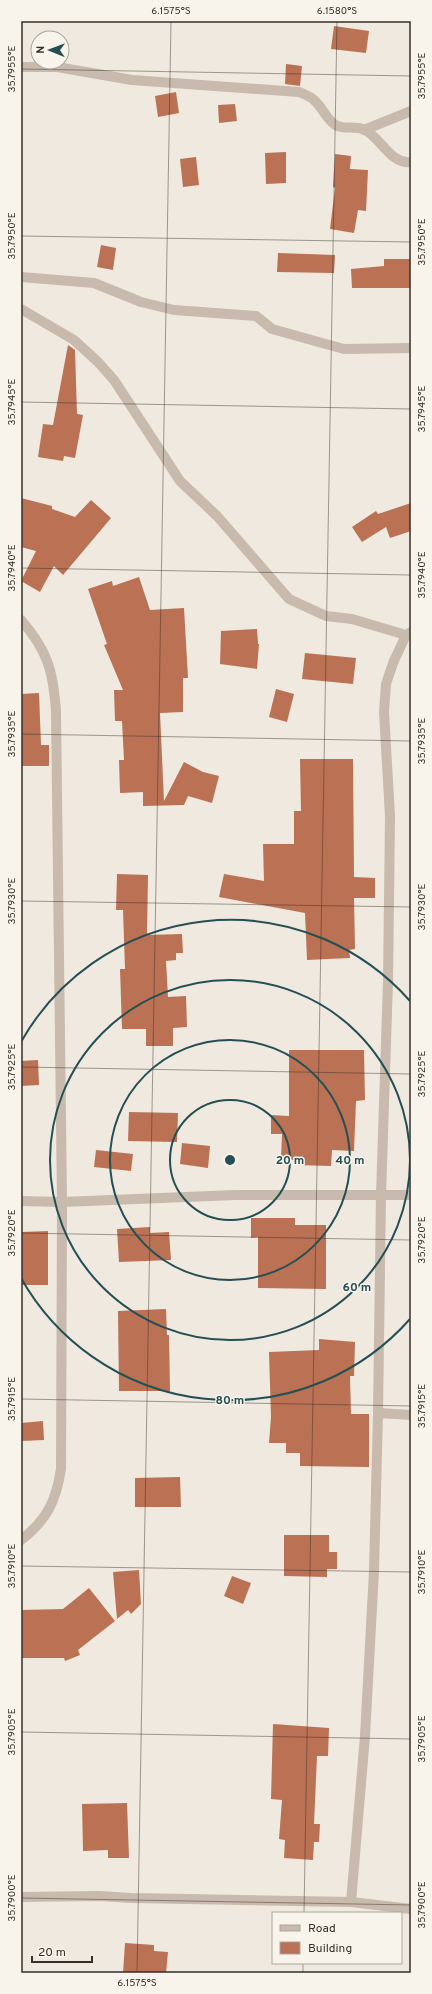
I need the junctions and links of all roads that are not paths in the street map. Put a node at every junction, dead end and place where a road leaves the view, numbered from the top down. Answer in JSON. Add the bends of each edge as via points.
{"nodes":[{"id":1,"x":21,"y":68,"type":"edge"},
{"id":2,"x":411,"y":112,"type":"edge"},
{"id":3,"x":364,"y":130,"type":"junction"},
{"id":4,"x":411,"y":162,"type":"edge"},
{"id":5,"x":21,"y":277,"type":"edge"},
{"id":6,"x":21,"y":309,"type":"edge"},
{"id":7,"x":411,"y":348,"type":"edge"},
{"id":8,"x":21,"y":620,"type":"edge"},
{"id":9,"x":409,"y":634,"type":"edge"},
{"id":10,"x":381,"y":1195,"type":"junction"},
{"id":11,"x":411,"y":1195,"type":"edge"},
{"id":12,"x":21,"y":1201,"type":"edge"},
{"id":13,"x":62,"y":1202,"type":"junction"},
{"id":14,"x":378,"y":1413,"type":"junction"},
{"id":15,"x":411,"y":1415,"type":"edge"},
{"id":16,"x":21,"y":1540,"type":"edge"},
{"id":17,"x":21,"y":1897,"type":"edge"},
{"id":18,"x":351,"y":1902,"type":"junction"},
{"id":19,"x":411,"y":1909,"type":"edge"}],
"edges":[{"from":1,"to":3,"type":"street","via":[[57,67],[132,80],[299,92],[315,100],[325,115],[337,126]]},
{"from":2,"to":3,"type":"street"},
{"from":3,"to":4,"type":"street","via":[[396,159]]},
{"from":5,"to":7,"type":"street","via":[[94,283],[141,302],[174,310],[256,316],[272,329],[344,349]]},
{"from":6,"to":9,"type":"street","via":[[74,340],[98,362],[114,380],[180,481],[216,516],[289,599],[326,616],[352,619]]},
{"from":8,"to":13,"type":"street","via":[[35,636],[51,668],[56,711]]},
{"from":9,"to":10,"type":"street","via":[[393,663],[386,684],[384,712],[390,816]]},
{"from":10,"to":11,"type":"street"},
{"from":10,"to":13,"type":"street","via":[[235,1195]]},
{"from":10,"to":14,"type":"street"},
{"from":12,"to":13,"type":"street"},
{"from":13,"to":16,"type":"street","via":[[61,1469],[58,1488],[46,1517]]},
{"from":14,"to":15,"type":"street"},
{"from":14,"to":18,"type":"street","via":[[374,1571],[365,1736]]},
{"from":17,"to":18,"type":"street","via":[[99,1896],[139,1899]]},
{"from":18,"to":19,"type":"street"}]}
